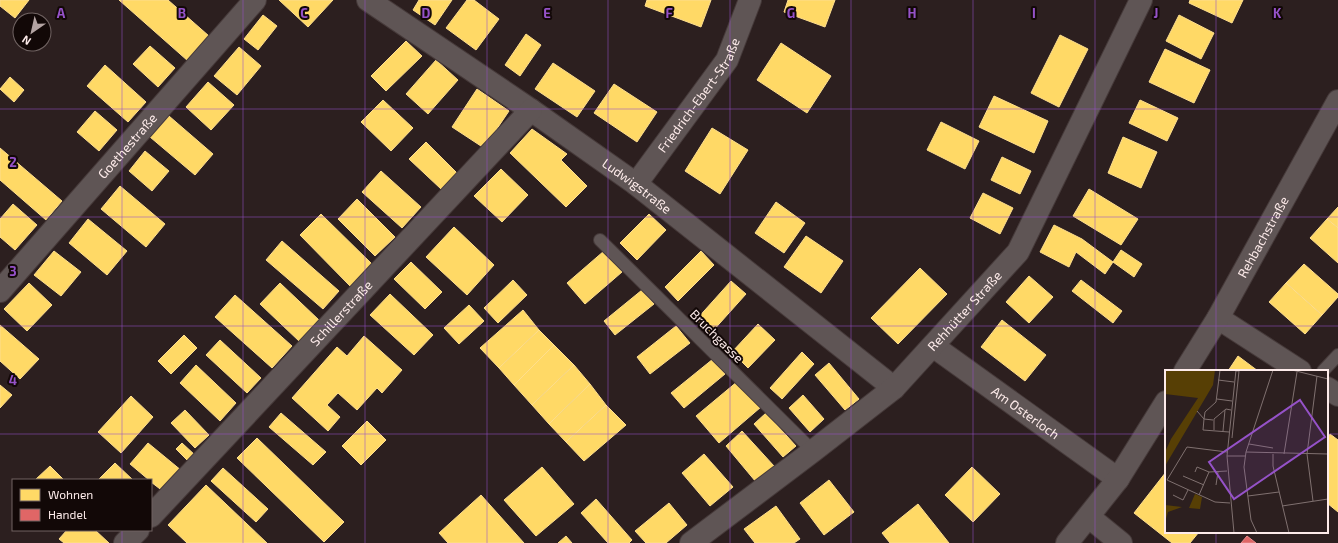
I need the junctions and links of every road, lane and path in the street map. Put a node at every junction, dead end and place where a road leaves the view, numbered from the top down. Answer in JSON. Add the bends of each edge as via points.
{"nodes":[{"id":1,"x":255,"y":0,"type":"edge"},
{"id":2,"x":368,"y":0,"type":"edge"},
{"id":3,"x":750,"y":0,"type":"edge"},
{"id":4,"x":1141,"y":0,"type":"edge"},
{"id":5,"x":1338,"y":101,"type":"edge"},
{"id":6,"x":530,"y":110,"type":"junction"},
{"id":7,"x":636,"y":184,"type":"junction"},
{"id":8,"x":600,"y":240,"type":"dead end"},
{"id":9,"x":0,"y":291,"type":"edge"},
{"id":10,"x":1218,"y":318,"type":"junction"},
{"id":11,"x":933,"y":346,"type":"junction"},
{"id":12,"x":1338,"y":355,"type":"edge"},
{"id":13,"x":1186,"y":370,"type":"edge"},
{"id":14,"x":1298,"y":370,"type":"edge"},
{"id":15,"x":1325,"y":370,"type":"edge"},
{"id":16,"x":894,"y":388,"type":"junction"},
{"id":17,"x":1328,"y":389,"type":"edge"},
{"id":18,"x":1338,"y":395,"type":"edge"},
{"id":19,"x":1165,"y":404,"type":"edge"},
{"id":20,"x":813,"y":451,"type":"junction"},
{"id":21,"x":1118,"y":479,"type":"junction"},
{"id":22,"x":152,"y":515,"type":"edge"},
{"id":23,"x":1089,"y":517,"type":"junction"},
{"id":24,"x":137,"y":531,"type":"edge"},
{"id":25,"x":125,"y":543,"type":"edge"},
{"id":26,"x":691,"y":543,"type":"edge"},
{"id":27,"x":1067,"y":543,"type":"edge"},
{"id":28,"x":1121,"y":543,"type":"edge"}],
"edges":[{"from":1,"to":9,"type":"street","name":"Goethestraße"},
{"from":2,"to":6,"type":"street","name":"Ludwigstraße"},
{"from":3,"to":7,"type":"street","name":"Friedrich-Ebert-Straße","via":[[727,60]]},
{"from":4,"to":11,"type":"street","name":"Rehhütter Straße","via":[[1018,252]]},
{"from":5,"to":10,"type":"street","name":"Rehbachstraße"},
{"from":6,"to":7,"type":"street","name":"Ludwigstraße"},
{"from":6,"to":22,"type":"street","name":"Schillerstraße"},
{"from":7,"to":16,"type":"street","name":"Ludwigstraße"},
{"from":8,"to":20,"type":"lane","name":"Bruchgasse"},
{"from":10,"to":13,"type":"street","name":"Rehbachstraße"},
{"from":10,"to":14,"type":"street"},
{"from":11,"to":16,"type":"street","name":"Rehhütter Straße"},
{"from":11,"to":21,"type":"street","name":"Am Osterloch"},
{"from":12,"to":15,"type":"lane"},
{"from":16,"to":20,"type":"street","name":"Rehhütter Straße"},
{"from":17,"to":18,"type":"street"},
{"from":19,"to":21,"type":"street"},
{"from":20,"to":26,"type":"street","name":"Rehhütter Straße"},
{"from":21,"to":23,"type":"street"},
{"from":23,"to":27,"type":"street"},
{"from":23,"to":28,"type":"street"},
{"from":24,"to":25,"type":"street"}]}
